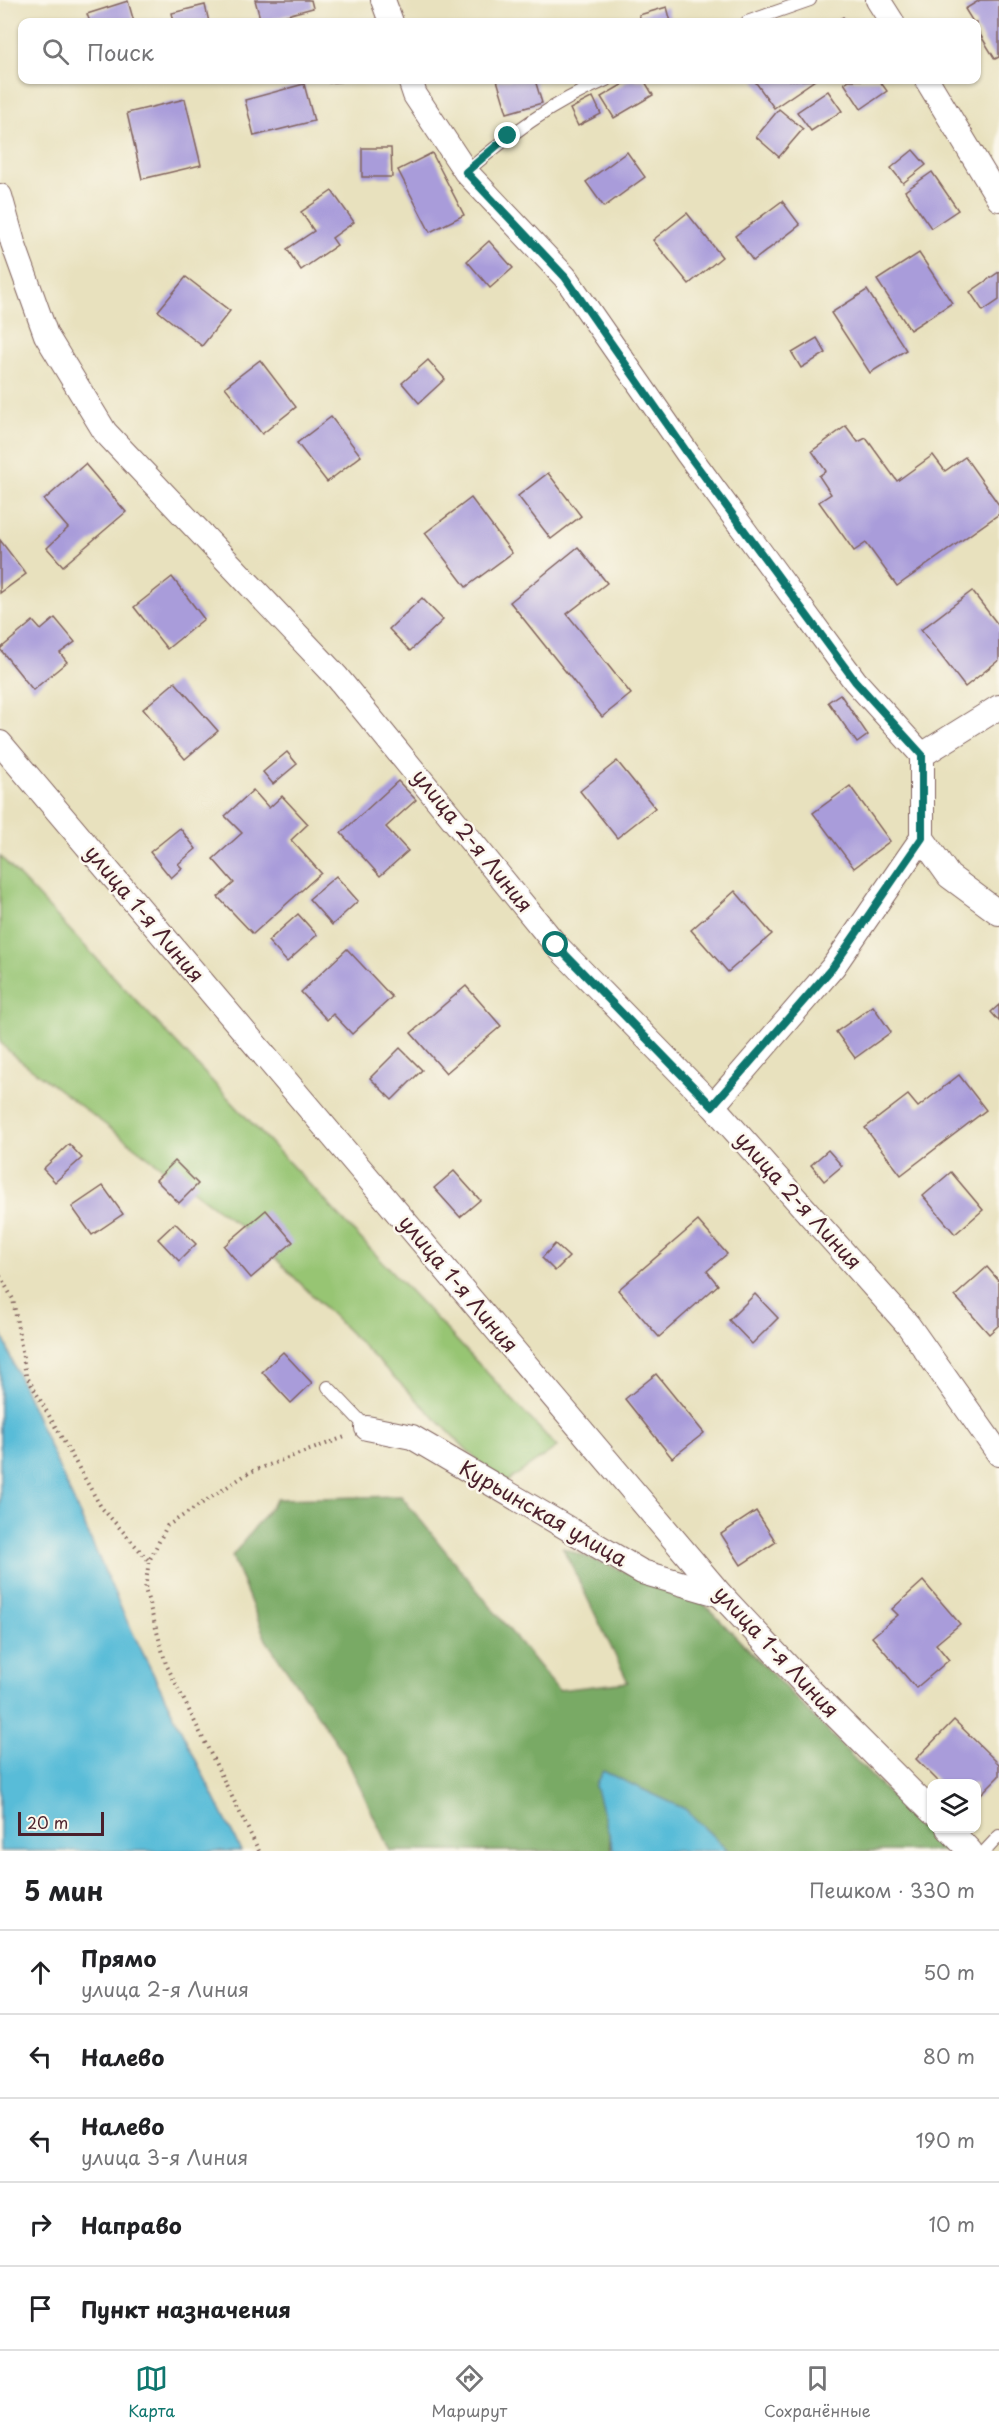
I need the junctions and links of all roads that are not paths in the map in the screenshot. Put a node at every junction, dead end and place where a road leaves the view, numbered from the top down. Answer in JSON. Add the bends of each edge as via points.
{"nodes":[{"id":1,"x":383,"y":0,"type":"edge"},
{"id":2,"x":810,"y":0,"type":"edge"},
{"id":3,"x":878,"y":0,"type":"edge"},
{"id":4,"x":390,"y":18,"type":"edge"},
{"id":5,"x":758,"y":18,"type":"edge"},
{"id":6,"x":889,"y":18,"type":"edge"},
{"id":7,"x":411,"y":84,"type":"edge"},
{"id":8,"x":597,"y":84,"type":"edge"},
{"id":9,"x":929,"y":84,"type":"edge"},
{"id":10,"x":466,"y":172,"type":"junction"},
{"id":11,"x":0,"y":196,"type":"edge"},
{"id":12,"x":999,"y":199,"type":"edge"},
{"id":13,"x":999,"y":707,"type":"edge"},
{"id":14,"x":0,"y":743,"type":"edge"},
{"id":15,"x":922,"y":755,"type":"junction"},
{"id":16,"x":922,"y":838,"type":"junction"},
{"id":17,"x":999,"y":913,"type":"edge"},
{"id":18,"x":712,"y":1106,"type":"junction"},
{"id":19,"x":328,"y":1387,"type":"dead end"},
{"id":20,"x":367,"y":1428,"type":"joint"},
{"id":21,"x":999,"y":1454,"type":"edge"},
{"id":22,"x":721,"y":1595,"type":"junction"},
{"id":23,"x":927,"y":1807,"type":"edge"},
{"id":24,"x":953,"y":1833,"type":"edge"},
{"id":25,"x":999,"y":1836,"type":"edge"},
{"id":26,"x":970,"y":1851,"type":"edge"},
{"id":27,"x":985,"y":1851,"type":"edge"}],
"edges":[{"from":1,"to":4,"type":"street"},
{"from":2,"to":5,"type":"lane"},
{"from":3,"to":6,"type":"street"},
{"from":7,"to":10,"type":"street"},
{"from":8,"to":10,"type":"lane","via":[[508,136]]},
{"from":9,"to":12,"type":"street"},
{"from":10,"to":15,"type":"street","via":[[565,277],[688,454],[855,681]]},
{"from":11,"to":18,"type":"street","name":"улица 2-я Линия","via":[[46,335],[105,432],[337,677],[556,945]]},
{"from":13,"to":15,"type":"street"},
{"from":14,"to":22,"type":"street","name":"улица 1-я Линия"},
{"from":15,"to":16,"type":"street"},
{"from":16,"to":17,"type":"street","via":[[949,876]]},
{"from":16,"to":18,"type":"street","via":[[833,967]]},
{"from":18,"to":21,"type":"street","name":"улица 2-я Линия","via":[[908,1326]]},
{"from":19,"to":20,"type":"lane"},
{"from":20,"to":22,"type":"street","name":"Курьинская улица","via":[[412,1437],[642,1572]]},
{"from":22,"to":23,"type":"street","name":"улица 1-я Линия","via":[[808,1689]]},
{"from":24,"to":26,"type":"street"},
{"from":25,"to":27,"type":"lane"}]}
